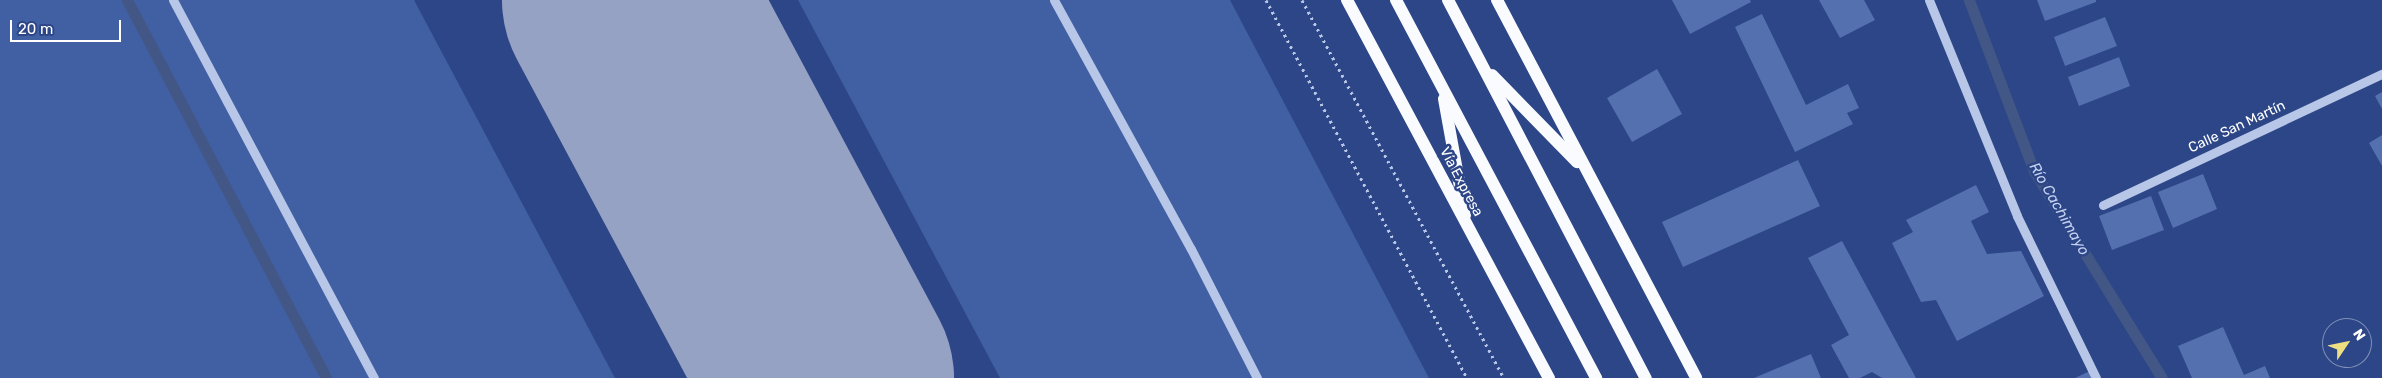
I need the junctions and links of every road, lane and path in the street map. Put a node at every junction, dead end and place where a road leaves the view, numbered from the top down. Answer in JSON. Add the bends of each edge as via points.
{"nodes":[{"id":1,"x":174,"y":0,"type":"edge"},
{"id":2,"x":1054,"y":0,"type":"edge"},
{"id":3,"x":1266,"y":0,"type":"edge"},
{"id":4,"x":1302,"y":0,"type":"edge"},
{"id":5,"x":1347,"y":0,"type":"edge"},
{"id":6,"x":1396,"y":0,"type":"edge"},
{"id":7,"x":1448,"y":0,"type":"edge"},
{"id":8,"x":1497,"y":0,"type":"edge"},
{"id":9,"x":1929,"y":0,"type":"edge"},
{"id":10,"x":1482,"y":65,"type":"junction"},
{"id":11,"x":2382,"y":74,"type":"edge"},
{"id":12,"x":1442,"y":87,"type":"junction"},
{"id":13,"x":1588,"y":173,"type":"junction"},
{"id":14,"x":2103,"y":205,"type":"dead end"},
{"id":15,"x":1467,"y":226,"type":"junction"},
{"id":16,"x":374,"y":378,"type":"edge"},
{"id":17,"x":1257,"y":378,"type":"edge"},
{"id":18,"x":1467,"y":378,"type":"edge"},
{"id":19,"x":1504,"y":378,"type":"edge"},
{"id":20,"x":1548,"y":378,"type":"edge"},
{"id":21,"x":1596,"y":378,"type":"edge"},
{"id":22,"x":1646,"y":378,"type":"edge"},
{"id":23,"x":1696,"y":378,"type":"edge"},
{"id":24,"x":2096,"y":378,"type":"edge"}],
"edges":[{"from":1,"to":16,"type":"street"},
{"from":2,"to":17,"type":"street","via":[[1191,249]]},
{"from":3,"to":18,"type":"path"},
{"from":4,"to":19,"type":"path"},
{"from":5,"to":15,"type":"main road","name":"Vía Expresa"},
{"from":6,"to":12,"type":"main road","name":"Vía Expresa"},
{"from":7,"to":10,"type":"main road"},
{"from":8,"to":13,"type":"main road"},
{"from":9,"to":24,"type":"street","via":[[2017,216]]},
{"from":10,"to":13,"type":"main road"},
{"from":10,"to":22,"type":"main road"},
{"from":11,"to":14,"type":"street","name":"Calle San Martín"},
{"from":12,"to":15,"type":"main road"},
{"from":12,"to":21,"type":"main road","name":"Vía Expresa"},
{"from":13,"to":23,"type":"main road"},
{"from":15,"to":20,"type":"main road","name":"Vía Expresa"}]}
